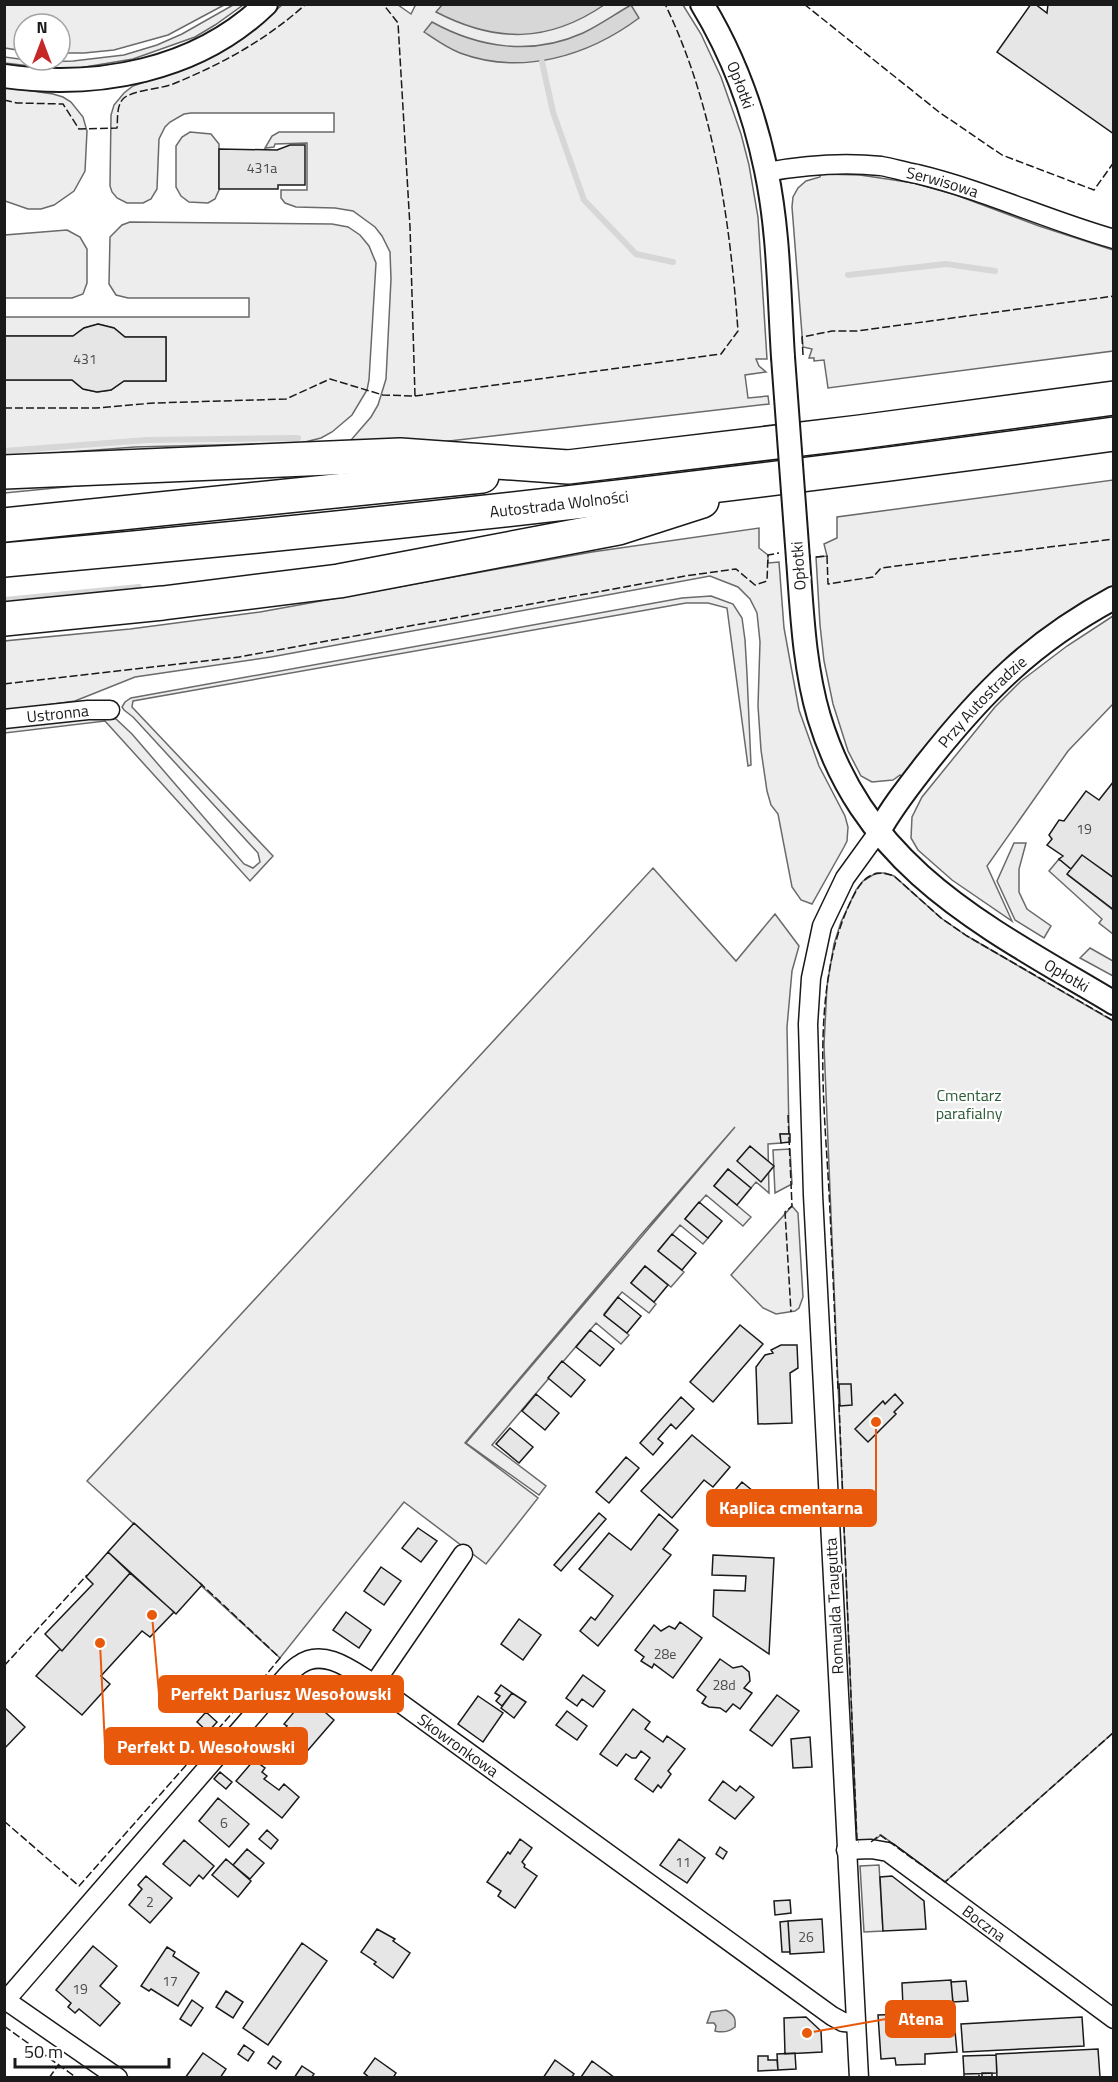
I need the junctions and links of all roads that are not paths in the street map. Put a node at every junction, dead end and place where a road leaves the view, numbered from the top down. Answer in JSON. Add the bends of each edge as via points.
{"nodes":[{"id":1,"x":266,"y":4,"type":"edge"},
{"id":2,"x":702,"y":4,"type":"edge"},
{"id":3,"x":4,"y":76,"type":"edge"},
{"id":4,"x":767,"y":172,"type":"junction"},
{"id":5,"x":1113,"y":239,"type":"edge"},
{"id":6,"x":1113,"y":398,"type":"edge"},
{"id":7,"x":1113,"y":434,"type":"edge"},
{"id":8,"x":568,"y":467,"type":"junction"},
{"id":9,"x":4,"y":472,"type":"edge"},
{"id":10,"x":770,"y":479,"type":"junction"},
{"id":11,"x":4,"y":525,"type":"edge"},
{"id":12,"x":4,"y":561,"type":"edge"},
{"id":13,"x":1113,"y":598,"type":"edge"},
{"id":14,"x":4,"y":619,"type":"edge"},
{"id":15,"x":110,"y":710,"type":"dead end"},
{"id":16,"x":4,"y":718,"type":"edge"},
{"id":17,"x":879,"y":831,"type":"junction"},
{"id":18,"x":1113,"y":1003,"type":"edge"},
{"id":19,"x":463,"y":1554,"type":"dead end"},
{"id":20,"x":374,"y":1684,"type":"junction"},
{"id":21,"x":846,"y":1850,"type":"junction"},
{"id":22,"x":5,"y":1999,"type":"edge"},
{"id":23,"x":1113,"y":2019,"type":"edge"},
{"id":24,"x":856,"y":2023,"type":"junction"},
{"id":25,"x":118,"y":2078,"type":"edge"},
{"id":26,"x":859,"y":2078,"type":"edge"}],
"edges":[{"from":1,"to":3,"type":"street","via":[[209,45],[132,74],[70,81]]},
{"from":2,"to":4,"type":"street","name":"Opłotki","via":[[738,76]]},
{"from":4,"to":5,"type":"street","name":"Serwisowa","via":[[806,165],[882,166],[950,182]]},
{"from":4,"to":17,"type":"street","name":"Opłotki","bridge":true,"via":[[810,677],[819,715],[840,770]]},
{"from":6,"to":8,"type":"highway"},
{"from":7,"to":10,"type":"highway","name":"Autostrada Wolności"},
{"from":8,"to":9,"type":"highway","via":[[400,455]]},
{"from":8,"to":11,"type":"highway"},
{"from":10,"to":12,"type":"highway","name":"Autostrada Wolności"},
{"from":10,"to":14,"type":"highway","via":[[618,528],[366,576]]},
{"from":13,"to":17,"type":"street","name":"Przy Autostradzie","via":[[1047,640],[1001,677],[892,807]]},
{"from":15,"to":16,"type":"street","name":"Ustronna"},
{"from":17,"to":18,"type":"street","name":"Opłotki","via":[[910,867],[951,902]]},
{"from":17,"to":21,"type":"street","name":"Romualda Traugutta","via":[[845,878],[822,926],[811,978],[808,1024]]},
{"from":19,"to":20,"type":"street"},
{"from":20,"to":22,"type":"street","name":"Skowronkowa","via":[[334,1661],[320,1658],[299,1665]]},
{"from":20,"to":24,"type":"street","name":"Skowronkowa","via":[[832,2016]]},
{"from":21,"to":23,"type":"street","name":"Boczna","via":[[888,1852]]},
{"from":21,"to":24,"type":"street","name":"Romualda Traugutta"},
{"from":22,"to":25,"type":"street"},
{"from":24,"to":26,"type":"street","name":"Romualda Traugutta"}]}
